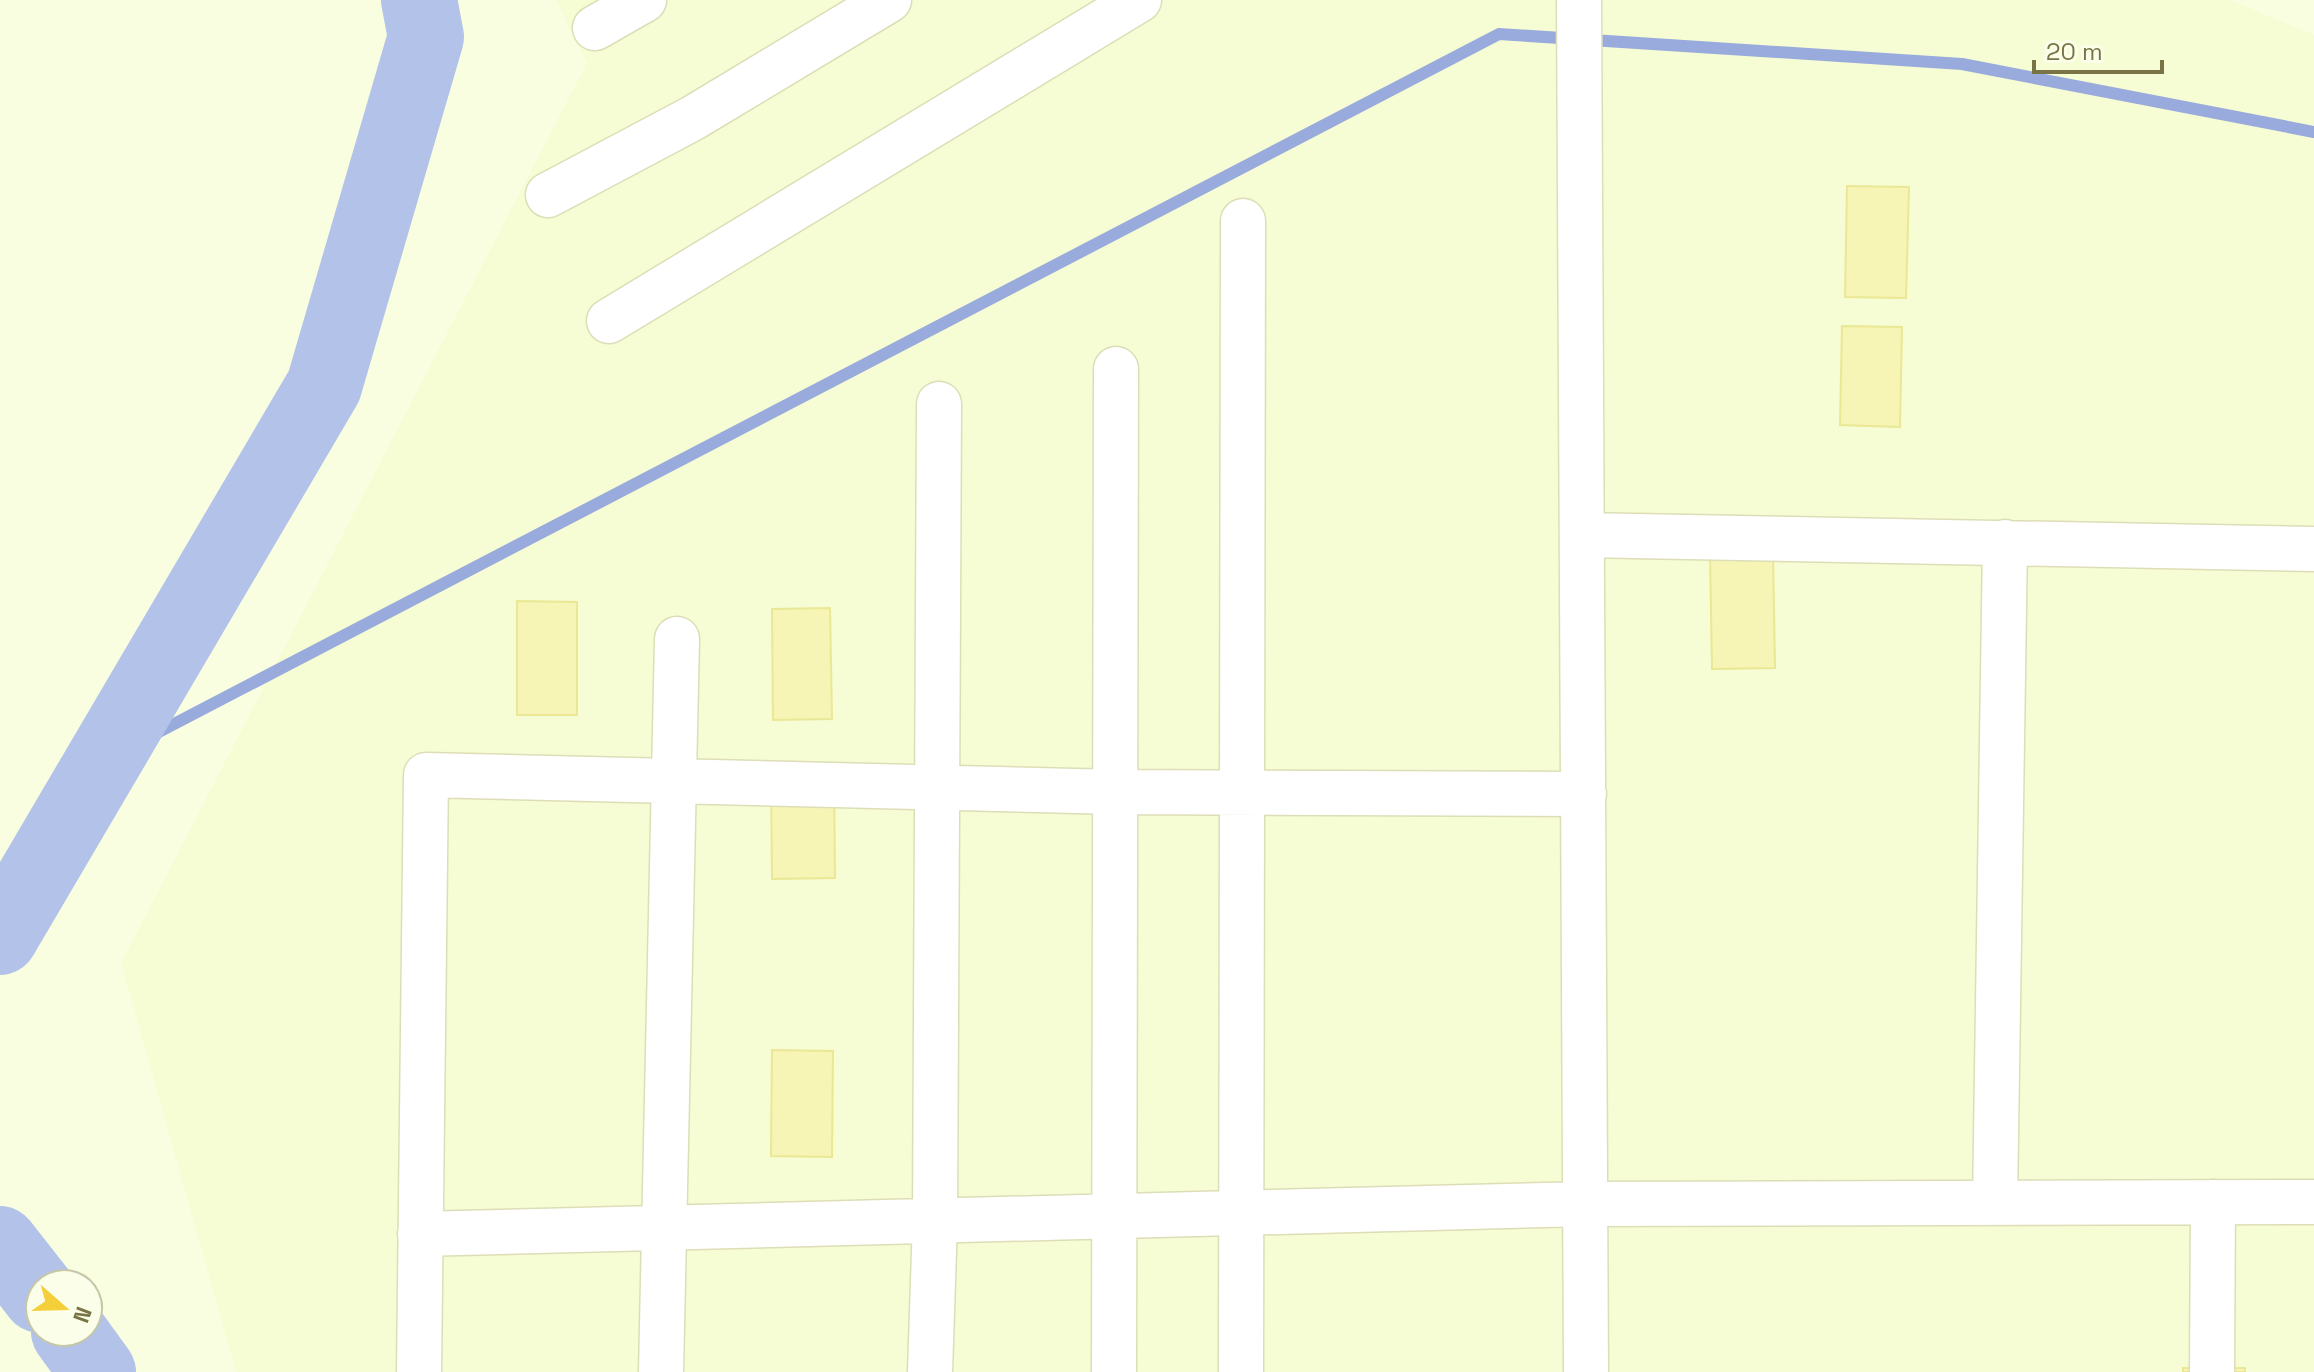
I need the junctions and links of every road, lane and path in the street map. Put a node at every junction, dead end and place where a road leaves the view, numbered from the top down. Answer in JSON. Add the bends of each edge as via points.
{"nodes":[{"id":1,"x":644,"y":0,"type":"edge"},
{"id":2,"x":889,"y":0,"type":"edge"},
{"id":3,"x":1139,"y":0,"type":"edge"},
{"id":4,"x":1579,"y":0,"type":"edge"},
{"id":5,"x":595,"y":28,"type":"dead end"},
{"id":6,"x":548,"y":195,"type":"dead end"},
{"id":7,"x":1243,"y":221,"type":"dead end"},
{"id":8,"x":609,"y":321,"type":"dead end"},
{"id":9,"x":1116,"y":369,"type":"dead end"},
{"id":10,"x":939,"y":404,"type":"dead end"},
{"id":11,"x":1582,"y":535,"type":"junction"},
{"id":12,"x":2005,"y":542,"type":"junction"},
{"id":13,"x":2314,"y":549,"type":"edge"},
{"id":14,"x":677,"y":639,"type":"dead end"},
{"id":15,"x":673,"y":781,"type":"junction"},
{"id":16,"x":937,"y":787,"type":"junction"},
{"id":17,"x":1241,"y":791,"type":"junction"},
{"id":18,"x":1116,"y":792,"type":"junction"},
{"id":19,"x":1584,"y":794,"type":"junction"},
{"id":20,"x":2213,"y":1202,"type":"junction"},
{"id":21,"x":2314,"y":1202,"type":"edge"},
{"id":22,"x":1995,"y":1203,"type":"junction"},
{"id":23,"x":1586,"y":1204,"type":"junction"},
{"id":24,"x":1240,"y":1213,"type":"junction"},
{"id":25,"x":1116,"y":1216,"type":"junction"},
{"id":26,"x":935,"y":1221,"type":"junction"},
{"id":27,"x":664,"y":1228,"type":"junction"},
{"id":28,"x":420,"y":1234,"type":"junction"},
{"id":29,"x":419,"y":1372,"type":"edge"},
{"id":30,"x":661,"y":1372,"type":"edge"},
{"id":31,"x":930,"y":1372,"type":"edge"},
{"id":32,"x":1114,"y":1372,"type":"edge"},
{"id":33,"x":1241,"y":1372,"type":"edge"},
{"id":34,"x":1586,"y":1372,"type":"edge"},
{"id":35,"x":2212,"y":1372,"type":"edge"}],
"edges":[{"from":1,"to":5,"type":"street"},
{"from":2,"to":6,"type":"street","via":[[693,118]]},
{"from":3,"to":8,"type":"street"},
{"from":4,"to":11,"type":"street"},
{"from":7,"to":17,"type":"street"},
{"from":9,"to":18,"type":"street"},
{"from":10,"to":16,"type":"street"},
{"from":11,"to":12,"type":"street"},
{"from":11,"to":19,"type":"street"},
{"from":12,"to":13,"type":"street"},
{"from":12,"to":22,"type":"street"},
{"from":14,"to":15,"type":"street"},
{"from":15,"to":16,"type":"street"},
{"from":15,"to":27,"type":"street"},
{"from":15,"to":28,"type":"street","via":[[426,775]]},
{"from":16,"to":18,"type":"street"},
{"from":16,"to":26,"type":"street"},
{"from":17,"to":18,"type":"street"},
{"from":17,"to":19,"type":"street"},
{"from":17,"to":24,"type":"street"},
{"from":18,"to":25,"type":"street"},
{"from":19,"to":23,"type":"street"},
{"from":20,"to":21,"type":"street"},
{"from":20,"to":22,"type":"street"},
{"from":20,"to":35,"type":"street"},
{"from":22,"to":23,"type":"street"},
{"from":23,"to":24,"type":"street"},
{"from":23,"to":34,"type":"street"},
{"from":24,"to":25,"type":"street"},
{"from":24,"to":33,"type":"street"},
{"from":25,"to":26,"type":"street"},
{"from":25,"to":32,"type":"street"},
{"from":26,"to":27,"type":"street"},
{"from":26,"to":31,"type":"street"},
{"from":27,"to":28,"type":"street"},
{"from":27,"to":30,"type":"street"},
{"from":28,"to":29,"type":"street"}]}
